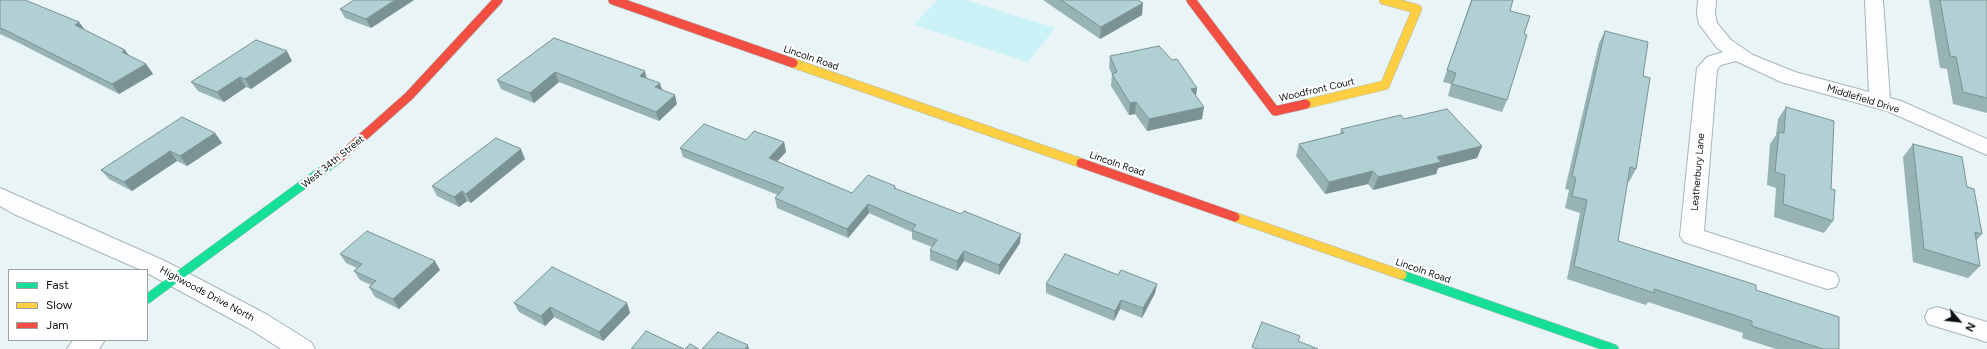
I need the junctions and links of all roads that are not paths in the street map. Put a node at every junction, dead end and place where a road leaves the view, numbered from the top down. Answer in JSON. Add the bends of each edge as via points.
{"nodes":[{"id":1,"x":498,"y":0,"type":"edge"},
{"id":2,"x":613,"y":0,"type":"edge"},
{"id":3,"x":1191,"y":0,"type":"edge"},
{"id":4,"x":1384,"y":0,"type":"edge"},
{"id":5,"x":1707,"y":0,"type":"edge"},
{"id":6,"x":1874,"y":0,"type":"edge"},
{"id":7,"x":1738,"y":54,"type":"junction"},
{"id":8,"x":1880,"y":103,"type":"junction"},
{"id":9,"x":1987,"y":148,"type":"edge"},
{"id":10,"x":0,"y":196,"type":"edge"},
{"id":11,"x":176,"y":278,"type":"junction"},
{"id":12,"x":1827,"y":280,"type":"dead end"},
{"id":13,"x":148,"y":299,"type":"edge"},
{"id":14,"x":1938,"y":316,"type":"dead end"},
{"id":15,"x":1987,"y":332,"type":"edge"},
{"id":16,"x":91,"y":341,"type":"edge"},
{"id":17,"x":80,"y":349,"type":"edge"},
{"id":18,"x":302,"y":349,"type":"edge"},
{"id":19,"x":1614,"y":349,"type":"edge"}],
"edges":[{"from":1,"to":11,"type":"street","name":"West 34th Street","via":[[409,96],[345,154]]},
{"from":2,"to":19,"type":"street","name":"Lincoln Road"},
{"from":3,"to":4,"type":"street","name":"Woodfront Court","via":[[1275,111],[1385,85],[1417,9]]},
{"from":5,"to":7,"type":"street","via":[[1708,24],[1724,44]]},
{"from":6,"to":8,"type":"street"},
{"from":7,"to":8,"type":"street","name":"Middlefield Drive","via":[[1783,75]]},
{"from":7,"to":12,"type":"street","name":"Leatherbury Lane","via":[[1714,61],[1707,68],[1692,236]]},
{"from":8,"to":9,"type":"street","name":"Middlefield Drive","via":[[1894,106]]},
{"from":10,"to":11,"type":"street","name":"Highwoods Drive North","via":[[22,208],[108,244]]},
{"from":11,"to":13,"type":"street","name":"West 34th Street"},
{"from":11,"to":18,"type":"street","name":"Highwoods Drive North","via":[[257,321]]},
{"from":14,"to":15,"type":"street"},
{"from":16,"to":17,"type":"street"}]}
